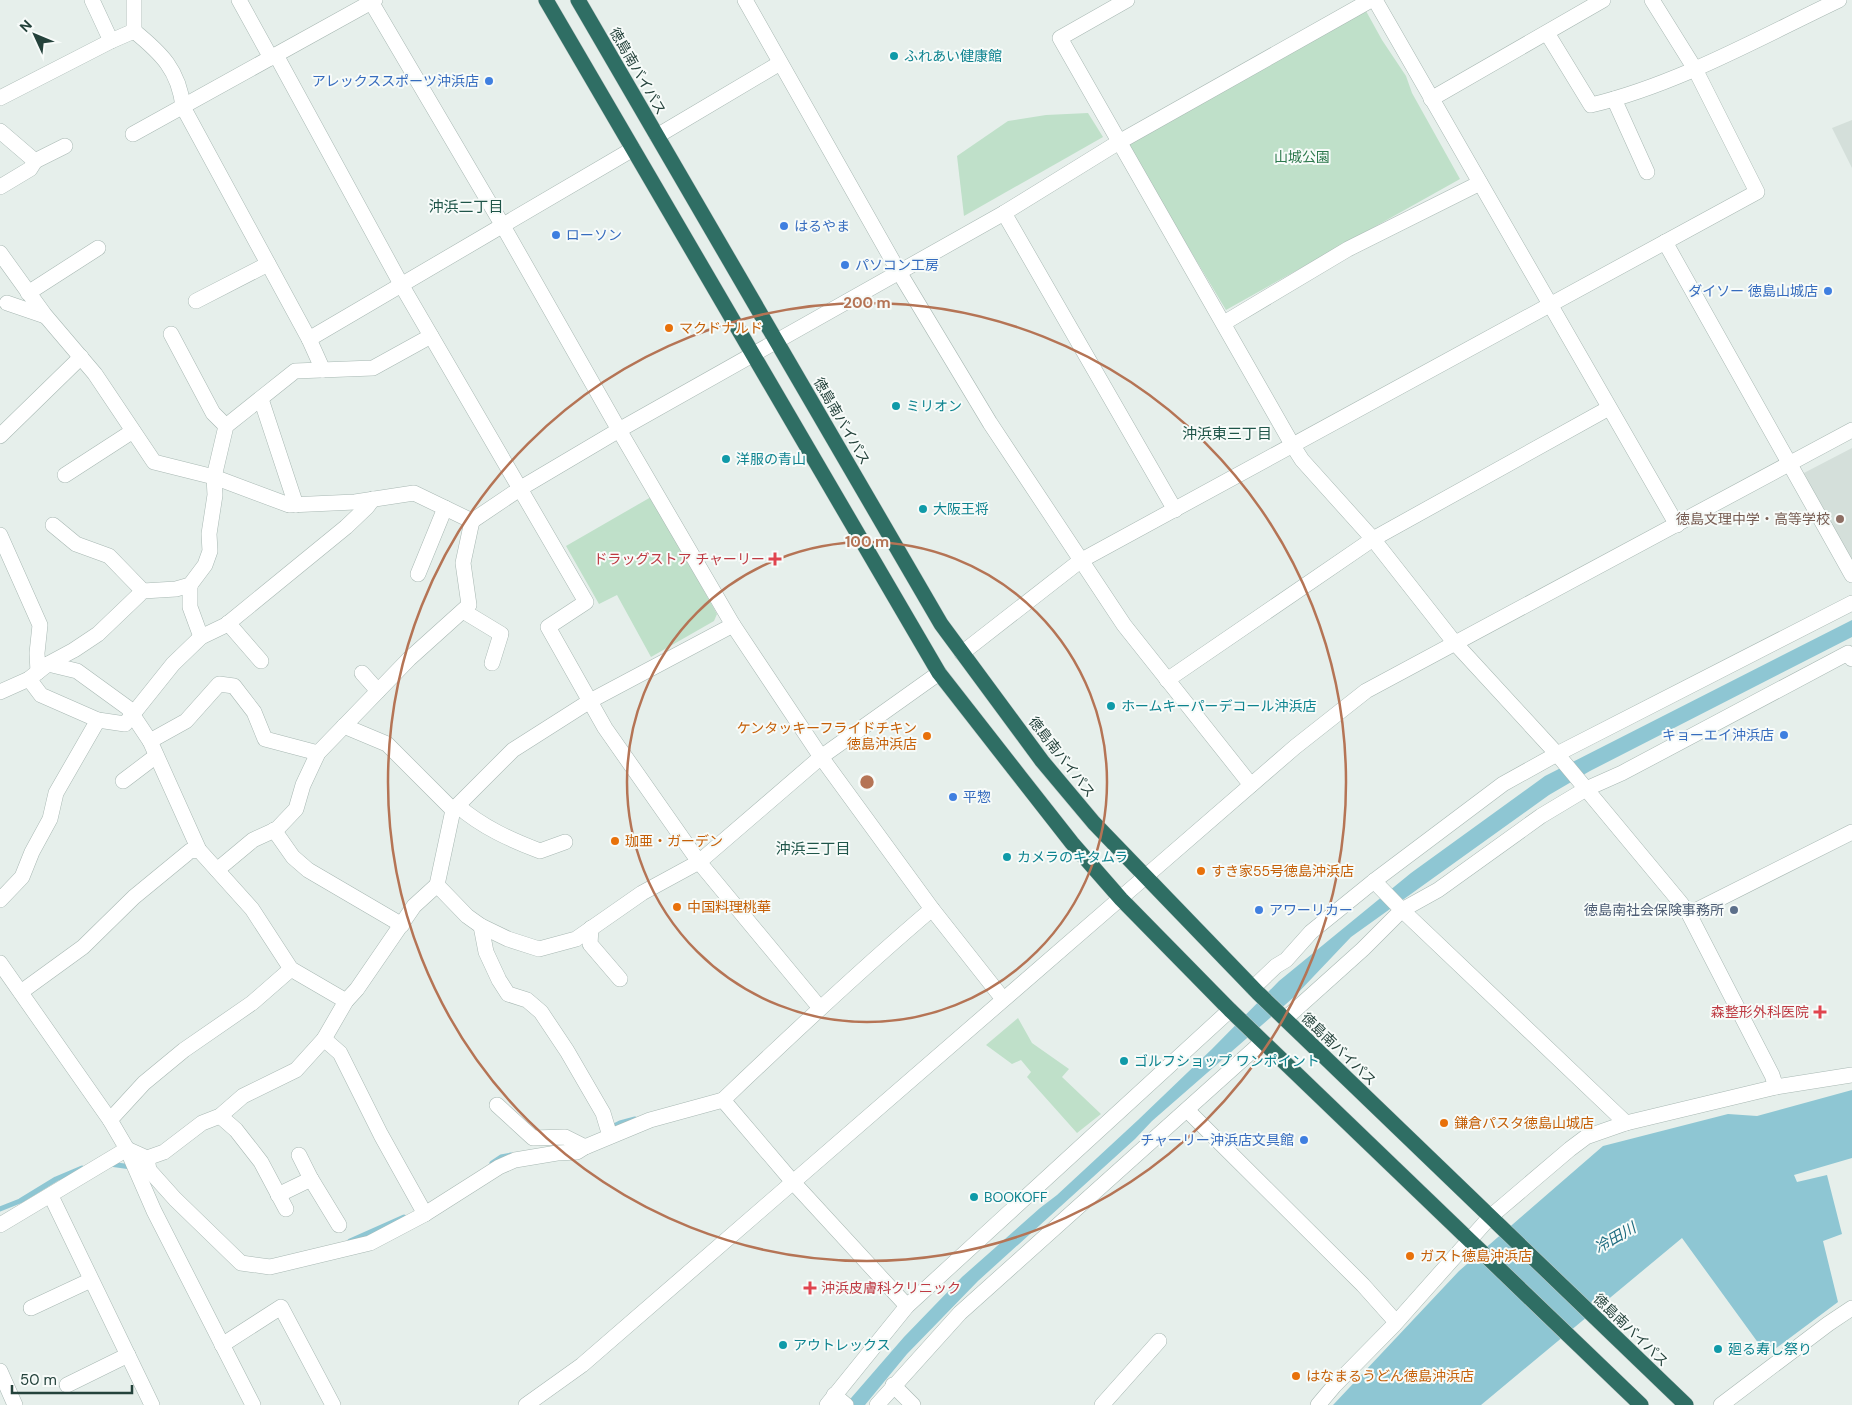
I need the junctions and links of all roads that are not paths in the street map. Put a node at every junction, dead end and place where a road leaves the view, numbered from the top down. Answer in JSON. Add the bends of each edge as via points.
{"nodes":[{"id":1,"x":92,"y":0,"type":"edge"},
{"id":2,"x":134,"y":0,"type":"edge"},
{"id":3,"x":239,"y":0,"type":"edge"},
{"id":4,"x":546,"y":0,"type":"edge"},
{"id":5,"x":578,"y":0,"type":"edge"},
{"id":6,"x":745,"y":0,"type":"edge"},
{"id":7,"x":1128,"y":0,"type":"edge"},
{"id":8,"x":1371,"y":0,"type":"edge"},
{"id":9,"x":1375,"y":0,"type":"edge"},
{"id":10,"x":1603,"y":0,"type":"edge"},
{"id":11,"x":1652,"y":0,"type":"edge"},
{"id":12,"x":1839,"y":0,"type":"edge"},
{"id":13,"x":372,"y":1,"type":"edge"},
{"id":14,"x":134,"y":32,"type":"junction"},
{"id":15,"x":1547,"y":33,"type":"junction"},
{"id":16,"x":111,"y":41,"type":"junction"},
{"id":17,"x":273,"y":57,"type":"junction"},
{"id":18,"x":780,"y":63,"type":"junction"},
{"id":19,"x":1695,"y":69,"type":"junction"},
{"id":20,"x":0,"y":98,"type":"edge"},
{"id":21,"x":1431,"y":99,"type":"junction"},
{"id":22,"x":1614,"y":99,"type":"junction"},
{"id":23,"x":183,"y":106,"type":"junction"},
{"id":24,"x":0,"y":131,"type":"edge"},
{"id":25,"x":133,"y":134,"type":"dead end"},
{"id":26,"x":657,"y":136,"type":"junction"},
{"id":27,"x":1118,"y":142,"type":"junction"},
{"id":28,"x":66,"y":146,"type":"dead end"},
{"id":29,"x":633,"y":149,"type":"junction"},
{"id":30,"x":35,"y":161,"type":"junction"},
{"id":31,"x":1647,"y":172,"type":"dead end"},
{"id":32,"x":1480,"y":183,"type":"junction"},
{"id":33,"x":0,"y":187,"type":"edge"},
{"id":34,"x":1004,"y":213,"type":"junction"},
{"id":35,"x":503,"y":226,"type":"junction"},
{"id":36,"x":1666,"y":242,"type":"junction"},
{"id":37,"x":98,"y":248,"type":"dead end"},
{"id":38,"x":0,"y":253,"type":"edge"},
{"id":39,"x":268,"y":264,"type":"junction"},
{"id":40,"x":899,"y":272,"type":"junction"},
{"id":41,"x":402,"y":286,"type":"junction"},
{"id":42,"x":28,"y":293,"type":"junction"},
{"id":43,"x":196,"y":301,"type":"dead end"},
{"id":44,"x":7,"y":304,"type":"dead end"},
{"id":45,"x":1549,"y":304,"type":"junction"},
{"id":46,"x":45,"y":316,"type":"junction"},
{"id":47,"x":1224,"y":323,"type":"junction"},
{"id":48,"x":172,"y":334,"type":"dead end"},
{"id":49,"x":431,"y":336,"type":"junction"},
{"id":50,"x":309,"y":339,"type":"junction"},
{"id":51,"x":776,"y":341,"type":"junction"},
{"id":52,"x":753,"y":354,"type":"junction"},
{"id":53,"x":81,"y":357,"type":"junction"},
{"id":54,"x":323,"y":370,"type":"junction"},
{"id":55,"x":260,"y":399,"type":"junction"},
{"id":56,"x":1609,"y":408,"type":"junction"},
{"id":57,"x":226,"y":426,"type":"junction"},
{"id":58,"x":619,"y":430,"type":"junction"},
{"id":59,"x":1852,"y":430,"type":"edge"},
{"id":60,"x":133,"y":431,"type":"junction"},
{"id":61,"x":0,"y":436,"type":"edge"},
{"id":62,"x":1293,"y":446,"type":"junction"},
{"id":63,"x":1791,"y":464,"type":"junction"},
{"id":64,"x":65,"y":475,"type":"dead end"},
{"id":65,"x":214,"y":477,"type":"junction"},
{"id":66,"x":521,"y":488,"type":"junction"},
{"id":67,"x":374,"y":499,"type":"junction"},
{"id":68,"x":296,"y":505,"type":"junction"},
{"id":69,"x":445,"y":508,"type":"junction"},
{"id":70,"x":1175,"y":510,"type":"junction"},
{"id":71,"x":472,"y":520,"type":"junction"},
{"id":72,"x":53,"y":524,"type":"dead end"},
{"id":73,"x":1677,"y":525,"type":"junction"},
{"id":74,"x":0,"y":535,"type":"edge"},
{"id":75,"x":1372,"y":539,"type":"junction"},
{"id":76,"x":1080,"y":560,"type":"junction"},
{"id":77,"x":418,"y":574,"type":"dead end"},
{"id":78,"x":1852,"y":575,"type":"edge"},
{"id":79,"x":190,"y":585,"type":"junction"},
{"id":80,"x":143,"y":590,"type":"junction"},
{"id":81,"x":1852,"y":603,"type":"edge"},
{"id":82,"x":463,"y":611,"type":"junction"},
{"id":83,"x":228,"y":623,"type":"junction"},
{"id":84,"x":733,"y":625,"type":"junction"},
{"id":85,"x":201,"y":637,"type":"junction"},
{"id":86,"x":1454,"y":642,"type":"junction"},
{"id":87,"x":962,"y":653,"type":"junction"},
{"id":88,"x":1852,"y":659,"type":"edge"},
{"id":89,"x":261,"y":661,"type":"dead end"},
{"id":90,"x":492,"y":663,"type":"dead end"},
{"id":91,"x":38,"y":672,"type":"junction"},
{"id":92,"x":939,"y":672,"type":"junction"},
{"id":93,"x":362,"y":673,"type":"dead end"},
{"id":94,"x":1167,"y":680,"type":"junction"},
{"id":95,"x":378,"y":691,"type":"junction"},
{"id":96,"x":0,"y":692,"type":"edge"},
{"id":97,"x":590,"y":701,"type":"junction"},
{"id":98,"x":133,"y":715,"type":"junction"},
{"id":99,"x":98,"y":720,"type":"junction"},
{"id":100,"x":344,"y":726,"type":"junction"},
{"id":101,"x":150,"y":741,"type":"junction"},
{"id":102,"x":318,"y":753,"type":"junction"},
{"id":103,"x":1557,"y":754,"type":"junction"},
{"id":104,"x":156,"y":756,"type":"junction"},
{"id":105,"x":821,"y":758,"type":"junction"},
{"id":106,"x":123,"y":781,"type":"dead end"},
{"id":107,"x":1251,"y":785,"type":"junction"},
{"id":108,"x":1586,"y":789,"type":"junction"},
{"id":109,"x":456,"y":808,"type":"junction"},
{"id":110,"x":274,"y":830,"type":"junction"},
{"id":111,"x":1852,"y":832,"type":"edge"},
{"id":112,"x":565,"y":842,"type":"dead end"},
{"id":113,"x":199,"y":850,"type":"junction"},
{"id":114,"x":699,"y":862,"type":"junction"},
{"id":115,"x":217,"y":870,"type":"junction"},
{"id":116,"x":1145,"y":876,"type":"junction"},
{"id":117,"x":1374,"y":881,"type":"junction"},
{"id":118,"x":437,"y":885,"type":"junction"},
{"id":119,"x":1121,"y":899,"type":"junction"},
{"id":120,"x":0,"y":900,"type":"edge"},
{"id":121,"x":932,"y":909,"type":"junction"},
{"id":122,"x":1402,"y":910,"type":"junction"},
{"id":123,"x":1689,"y":914,"type":"junction"},
{"id":124,"x":402,"y":925,"type":"junction"},
{"id":125,"x":481,"y":926,"type":"junction"},
{"id":126,"x":591,"y":928,"type":"junction"},
{"id":127,"x":0,"y":963,"type":"edge"},
{"id":128,"x":291,"y":969,"type":"junction"},
{"id":129,"x":620,"y":979,"type":"dead end"},
{"id":130,"x":1255,"y":991,"type":"junction"},
{"id":131,"x":21,"y":992,"type":"junction"},
{"id":132,"x":1003,"y":1000,"type":"junction"},
{"id":133,"x":346,"y":1001,"type":"junction"},
{"id":134,"x":820,"y":1008,"type":"junction"},
{"id":135,"x":1233,"y":1013,"type":"junction"},
{"id":136,"x":1282,"y":1016,"type":"junction"},
{"id":137,"x":1259,"y":1038,"type":"junction"},
{"id":138,"x":324,"y":1039,"type":"junction"},
{"id":139,"x":1852,"y":1075,"type":"edge"},
{"id":140,"x":1776,"y":1087,"type":"junction"},
{"id":141,"x":723,"y":1100,"type":"junction"},
{"id":142,"x":497,"y":1105,"type":"dead end"},
{"id":143,"x":1187,"y":1110,"type":"junction"},
{"id":144,"x":220,"y":1116,"type":"junction"},
{"id":145,"x":110,"y":1120,"type":"junction"},
{"id":146,"x":1626,"y":1123,"type":"junction"},
{"id":147,"x":610,"y":1136,"type":"junction"},
{"id":148,"x":584,"y":1146,"type":"junction"},
{"id":149,"x":127,"y":1149,"type":"junction"},
{"id":150,"x":299,"y":1155,"type":"dead end"},
{"id":151,"x":147,"y":1158,"type":"junction"},
{"id":152,"x":311,"y":1179,"type":"junction"},
{"id":153,"x":792,"y":1181,"type":"junction"},
{"id":154,"x":278,"y":1195,"type":"junction"},
{"id":155,"x":51,"y":1196,"type":"junction"},
{"id":156,"x":286,"y":1209,"type":"dead end"},
{"id":157,"x":426,"y":1214,"type":"junction"},
{"id":158,"x":1495,"y":1221,"type":"junction"},
{"id":159,"x":0,"y":1225,"type":"edge"},
{"id":160,"x":339,"y":1225,"type":"dead end"},
{"id":161,"x":1473,"y":1244,"type":"junction"},
{"id":162,"x":91,"y":1280,"type":"junction"},
{"id":163,"x":906,"y":1306,"type":"junction"},
{"id":164,"x":31,"y":1308,"type":"dead end"},
{"id":165,"x":1852,"y":1308,"type":"edge"},
{"id":166,"x":1396,"y":1322,"type":"junction"},
{"id":167,"x":1159,"y":1341,"type":"dead end"},
{"id":168,"x":222,"y":1345,"type":"junction"},
{"id":169,"x":128,"y":1355,"type":"junction"},
{"id":170,"x":0,"y":1371,"type":"edge"},
{"id":171,"x":66,"y":1385,"type":"dead end"},
{"id":172,"x":893,"y":1385,"type":"junction"},
{"id":173,"x":830,"y":1400,"type":"edge"},
{"id":174,"x":15,"y":1405,"type":"edge"},
{"id":175,"x":152,"y":1405,"type":"edge"},
{"id":176,"x":253,"y":1405,"type":"edge"},
{"id":177,"x":333,"y":1405,"type":"edge"},
{"id":178,"x":526,"y":1405,"type":"edge"},
{"id":179,"x":846,"y":1405,"type":"edge"},
{"id":180,"x":876,"y":1405,"type":"edge"},
{"id":181,"x":913,"y":1405,"type":"edge"},
{"id":182,"x":1102,"y":1405,"type":"edge"},
{"id":183,"x":1318,"y":1405,"type":"edge"},
{"id":184,"x":1641,"y":1405,"type":"edge"},
{"id":185,"x":1686,"y":1405,"type":"edge"},
{"id":186,"x":1721,"y":1405,"type":"edge"}],
"edges":[{"from":1,"to":16,"type":"street"},
{"from":2,"to":14,"type":"street"},
{"from":3,"to":17,"type":"street"},
{"from":4,"to":29,"type":"highway"},
{"from":5,"to":26,"type":"highway","name":"徳島南バイパス"},
{"from":6,"to":18,"type":"street"},
{"from":7,"to":27,"type":"street","via":[[1060,38]]},
{"from":8,"to":27,"type":"street"},
{"from":9,"to":21,"type":"street"},
{"from":10,"to":15,"type":"street"},
{"from":11,"to":19,"type":"street"},
{"from":12,"to":19,"type":"street"},
{"from":13,"to":17,"type":"street"},
{"from":13,"to":35,"type":"street"},
{"from":14,"to":16,"type":"street"},
{"from":14,"to":23,"type":"street","via":[[160,53],[181,90]]},
{"from":15,"to":21,"type":"street"},
{"from":15,"to":22,"type":"street","via":[[1591,105]]},
{"from":16,"to":20,"type":"street"},
{"from":17,"to":23,"type":"street"},
{"from":17,"to":41,"type":"street"},
{"from":18,"to":26,"type":"street"},
{"from":18,"to":40,"type":"street"},
{"from":19,"to":22,"type":"street"},
{"from":19,"to":36,"type":"street","via":[[1757,192]]},
{"from":21,"to":32,"type":"street"},
{"from":22,"to":31,"type":"street"},
{"from":23,"to":25,"type":"street"},
{"from":23,"to":39,"type":"street"},
{"from":24,"to":30,"type":"street"},
{"from":26,"to":51,"type":"highway","name":"徳島南バイパス"},
{"from":27,"to":34,"type":"street"},
{"from":27,"to":47,"type":"street"},
{"from":28,"to":30,"type":"street"},
{"from":29,"to":35,"type":"street"},
{"from":29,"to":52,"type":"highway"},
{"from":30,"to":33,"type":"street","via":[[30,168]]},
{"from":32,"to":45,"type":"street"},
{"from":32,"to":47,"type":"street","via":[[1348,249]]},
{"from":34,"to":40,"type":"street"},
{"from":34,"to":70,"type":"street"},
{"from":35,"to":41,"type":"street"},
{"from":35,"to":58,"type":"street"},
{"from":36,"to":45,"type":"street"},
{"from":36,"to":63,"type":"street"},
{"from":37,"to":42,"type":"street"},
{"from":38,"to":42,"type":"street"},
{"from":39,"to":43,"type":"street"},
{"from":39,"to":50,"type":"street"},
{"from":40,"to":51,"type":"street"},
{"from":40,"to":76,"type":"street","via":[[990,423]]},
{"from":41,"to":49,"type":"street"},
{"from":41,"to":50,"type":"street"},
{"from":42,"to":46,"type":"street"},
{"from":44,"to":46,"type":"street"},
{"from":45,"to":56,"type":"street"},
{"from":45,"to":62,"type":"street"},
{"from":46,"to":53,"type":"street"},
{"from":47,"to":62,"type":"street"},
{"from":48,"to":57,"type":"street","via":[[213,413]]},
{"from":49,"to":54,"type":"street","via":[[372,368]]},
{"from":49,"to":66,"type":"street"},
{"from":50,"to":54,"type":"street"},
{"from":51,"to":52,"type":"street"},
{"from":51,"to":87,"type":"highway","name":"徳島南バイパス","via":[[941,624]]},
{"from":52,"to":58,"type":"street"},
{"from":52,"to":92,"type":"highway"},
{"from":53,"to":60,"type":"street"},
{"from":53,"to":61,"type":"street"},
{"from":54,"to":55,"type":"street","via":[[295,371]]},
{"from":55,"to":57,"type":"street"},
{"from":55,"to":68,"type":"street"},
{"from":56,"to":73,"type":"street"},
{"from":56,"to":75,"type":"street"},
{"from":57,"to":65,"type":"street"},
{"from":58,"to":66,"type":"street"},
{"from":58,"to":84,"type":"street"},
{"from":59,"to":63,"type":"street"},
{"from":60,"to":64,"type":"street"},
{"from":60,"to":65,"type":"street","via":[[154,462]]},
{"from":62,"to":70,"type":"street"},
{"from":62,"to":75,"type":"street"},
{"from":63,"to":73,"type":"street"},
{"from":63,"to":78,"type":"street"},
{"from":65,"to":68,"type":"street","via":[[283,504]]},
{"from":65,"to":79,"type":"street","via":[[210,551],[205,565]]},
{"from":66,"to":71,"type":"street"},
{"from":66,"to":97,"type":"street","via":[[586,602],[548,627]]},
{"from":67,"to":68,"type":"street"},
{"from":67,"to":69,"type":"street","via":[[414,493]]},
{"from":67,"to":83,"type":"street","via":[[346,527]]},
{"from":69,"to":71,"type":"street"},
{"from":69,"to":77,"type":"street"},
{"from":70,"to":76,"type":"street"},
{"from":71,"to":82,"type":"street","via":[[462,563],[470,605]]},
{"from":72,"to":80,"type":"street","via":[[76,544],[109,556]]},
{"from":73,"to":86,"type":"street"},
{"from":74,"to":91,"type":"street","via":[[40,624]]},
{"from":75,"to":86,"type":"street"},
{"from":75,"to":94,"type":"street"},
{"from":76,"to":87,"type":"street"},
{"from":76,"to":94,"type":"street","via":[[1124,625]]},
{"from":79,"to":80,"type":"street"},
{"from":79,"to":85,"type":"street","via":[[190,608]]},
{"from":80,"to":91,"type":"street","via":[[98,634]]},
{"from":81,"to":103,"type":"street"},
{"from":82,"to":90,"type":"street","via":[[501,634]]},
{"from":82,"to":95,"type":"street"},
{"from":83,"to":85,"type":"street"},
{"from":83,"to":89,"type":"street"},
{"from":84,"to":97,"type":"street"},
{"from":84,"to":105,"type":"street"},
{"from":85,"to":98,"type":"street","via":[[174,664]]},
{"from":86,"to":103,"type":"street"},
{"from":86,"to":107,"type":"street","via":[[1366,691]]},
{"from":87,"to":116,"type":"highway","name":"徳島南バイパス","via":[[1042,761],[1094,823]]},
{"from":88,"to":108,"type":"street","via":[[1848,653]]},
{"from":91,"to":96,"type":"street"},
{"from":91,"to":98,"type":"street","via":[[77,671]]},
{"from":91,"to":99,"type":"street","via":[[40,695]]},
{"from":92,"to":105,"type":"street"},
{"from":92,"to":119,"type":"highway","via":[[1072,843]]},
{"from":93,"to":95,"type":"street"},
{"from":94,"to":107,"type":"street"},
{"from":95,"to":100,"type":"street"},
{"from":97,"to":109,"type":"street","via":[[513,750]]},
{"from":97,"to":114,"type":"street"},
{"from":98,"to":99,"type":"street","via":[[125,724]]},
{"from":98,"to":101,"type":"street"},
{"from":99,"to":120,"type":"street","via":[[56,793],[50,819],[22,877]]},
{"from":100,"to":102,"type":"street"},
{"from":100,"to":109,"type":"street","via":[[387,744]]},
{"from":101,"to":102,"type":"street","via":[[186,721],[219,684],[234,686],[254,712],[265,739]]},
{"from":101,"to":104,"type":"street"},
{"from":102,"to":110,"type":"street","via":[[296,809]]},
{"from":103,"to":108,"type":"street"},
{"from":103,"to":117,"type":"street","via":[[1503,784]]},
{"from":104,"to":106,"type":"street"},
{"from":104,"to":113,"type":"street"},
{"from":105,"to":114,"type":"street"},
{"from":105,"to":121,"type":"street"},
{"from":107,"to":116,"type":"street"},
{"from":108,"to":122,"type":"street","via":[[1541,816],[1438,890]]},
{"from":108,"to":123,"type":"street"},
{"from":109,"to":112,"type":"street","via":[[509,839],[540,851]]},
{"from":109,"to":118,"type":"street"},
{"from":110,"to":115,"type":"street","via":[[253,840]]},
{"from":110,"to":124,"type":"street","via":[[293,857],[308,870],[349,885]]},
{"from":111,"to":123,"type":"street"},
{"from":113,"to":115,"type":"street"},
{"from":113,"to":131,"type":"street","via":[[190,851],[134,897],[83,947]]},
{"from":114,"to":126,"type":"street","via":[[642,893]]},
{"from":114,"to":134,"type":"street"},
{"from":115,"to":128,"type":"street","via":[[252,909]]},
{"from":116,"to":119,"type":"street"},
{"from":116,"to":130,"type":"highway","name":"徳島南バイパス"},
{"from":117,"to":122,"type":"street"},
{"from":117,"to":130,"type":"street","via":[[1311,932]]},
{"from":118,"to":124,"type":"street","via":[[414,906]]},
{"from":118,"to":125,"type":"street","via":[[466,916]]},
{"from":119,"to":132,"type":"street"},
{"from":119,"to":135,"type":"highway"},
{"from":121,"to":132,"type":"street"},
{"from":121,"to":134,"type":"street"},
{"from":122,"to":136,"type":"street","via":[[1363,949]]},
{"from":122,"to":146,"type":"street"},
{"from":123,"to":140,"type":"street"},
{"from":124,"to":133,"type":"street"},
{"from":125,"to":126,"type":"street","via":[[539,949],[576,938]]},
{"from":125,"to":147,"type":"street","via":[[486,952],[499,980],[508,994],[527,1000],[541,1012],[604,1113]]},
{"from":126,"to":129,"type":"street","via":[[590,944]]},
{"from":127,"to":131,"type":"street"},
{"from":128,"to":133,"type":"street"},
{"from":128,"to":145,"type":"street","via":[[252,1003],[184,1050],[144,1083]]},
{"from":130,"to":136,"type":"highway","name":"徳島南バイパス"},
{"from":131,"to":145,"type":"street"},
{"from":132,"to":153,"type":"street"},
{"from":133,"to":138,"type":"street"},
{"from":134,"to":141,"type":"street"},
{"from":135,"to":137,"type":"highway"},
{"from":135,"to":163,"type":"street"},
{"from":136,"to":158,"type":"highway","name":"徳島南バイパス"},
{"from":137,"to":143,"type":"street"},
{"from":137,"to":161,"type":"highway"},
{"from":138,"to":144,"type":"street","via":[[296,1070],[243,1096]]},
{"from":138,"to":157,"type":"street","via":[[340,1053]]},
{"from":139,"to":140,"type":"street"},
{"from":140,"to":146,"type":"street"},
{"from":141,"to":147,"type":"street","via":[[650,1120]]},
{"from":141,"to":153,"type":"street"},
{"from":142,"to":148,"type":"street","via":[[533,1138],[565,1137]]},
{"from":143,"to":166,"type":"street"},
{"from":143,"to":172,"type":"street","via":[[960,1313]]},
{"from":144,"to":151,"type":"street","via":[[202,1123],[164,1152]]},
{"from":144,"to":154,"type":"street","via":[[236,1130],[261,1162]]},
{"from":145,"to":149,"type":"street"},
{"from":146,"to":158,"type":"street","via":[[1586,1137]]},
{"from":147,"to":148,"type":"street"},
{"from":148,"to":157,"type":"street","via":[[577,1152],[557,1152],[499,1167]]},
{"from":149,"to":151,"type":"street"},
{"from":149,"to":155,"type":"street"},
{"from":149,"to":168,"type":"street","via":[[154,1211]]},
{"from":150,"to":152,"type":"street"},
{"from":151,"to":157,"type":"street","via":[[149,1170],[241,1263],[270,1267],[330,1254],[370,1243]]},
{"from":152,"to":154,"type":"street"},
{"from":152,"to":160,"type":"street"},
{"from":153,"to":163,"type":"street"},
{"from":153,"to":178,"type":"street","via":[[582,1365]]},
{"from":154,"to":156,"type":"street"},
{"from":155,"to":159,"type":"street"},
{"from":155,"to":162,"type":"street"},
{"from":158,"to":161,"type":"street"},
{"from":158,"to":185,"type":"highway","name":"徳島南バイパス"},
{"from":161,"to":166,"type":"street"},
{"from":161,"to":184,"type":"highway"},
{"from":162,"to":164,"type":"street"},
{"from":162,"to":169,"type":"street"},
{"from":163,"to":173,"type":"street"},
{"from":165,"to":186,"type":"street"},
{"from":166,"to":183,"type":"street"},
{"from":167,"to":182,"type":"street"},
{"from":168,"to":176,"type":"street"},
{"from":168,"to":177,"type":"street","via":[[281,1307]]},
{"from":169,"to":171,"type":"street"},
{"from":169,"to":175,"type":"street"},
{"from":170,"to":174,"type":"street"},
{"from":172,"to":180,"type":"street"},
{"from":172,"to":181,"type":"street"},
{"from":173,"to":179,"type":"street"}]}
